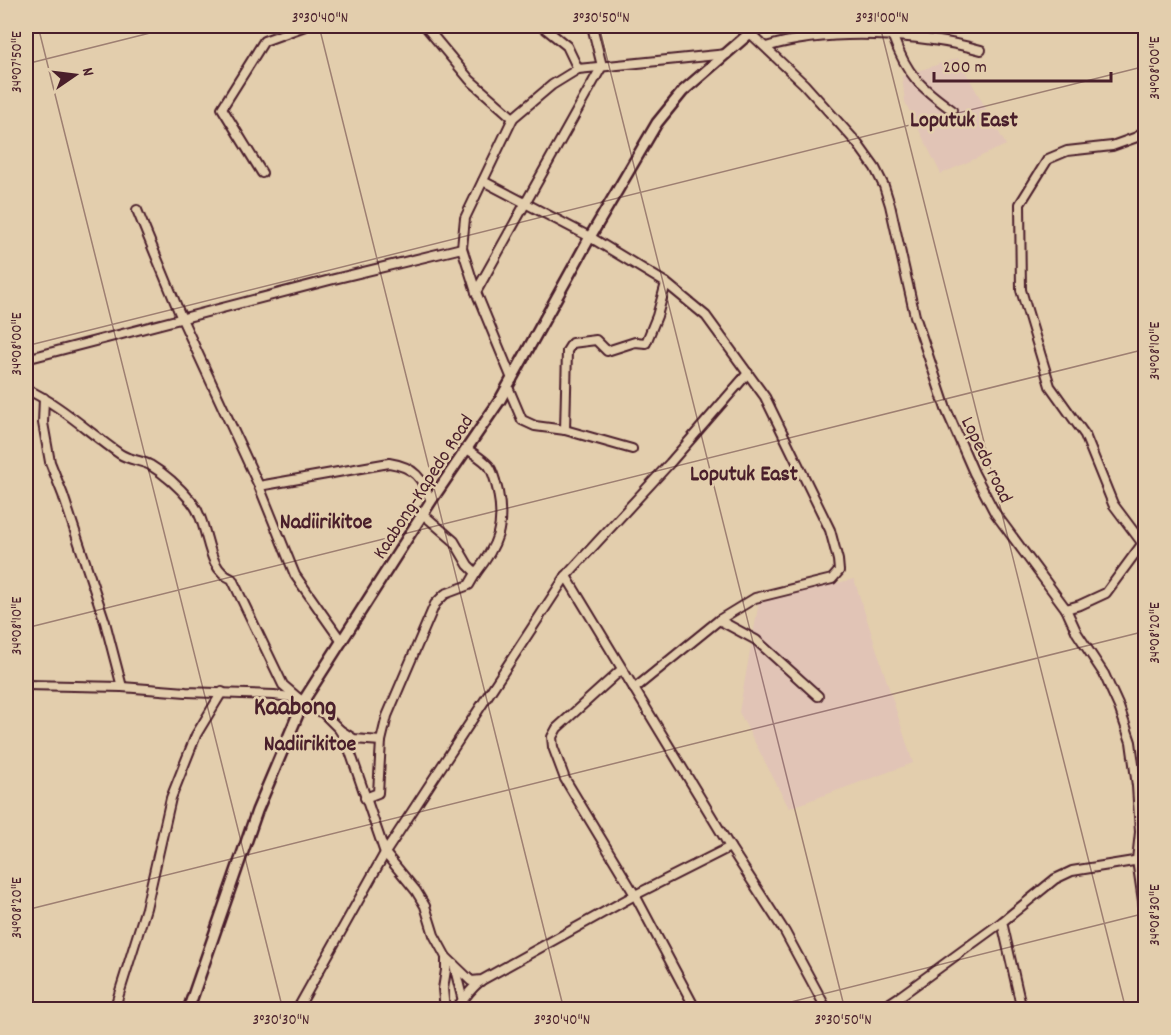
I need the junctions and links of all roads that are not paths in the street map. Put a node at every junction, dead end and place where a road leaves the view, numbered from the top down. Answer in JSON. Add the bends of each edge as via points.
{"nodes":[{"id":1,"x":305,"y":26,"type":"edge"},
{"id":2,"x":425,"y":26,"type":"edge"},
{"id":3,"x":542,"y":26,"type":"edge"},
{"id":4,"x":592,"y":26,"type":"edge"},
{"id":5,"x":758,"y":26,"type":"edge"},
{"id":6,"x":838,"y":26,"type":"edge"},
{"id":7,"x":751,"y":34,"type":"junction"},
{"id":8,"x":838,"y":35,"type":"junction"},
{"id":9,"x":893,"y":38,"type":"junction"},
{"id":10,"x":766,"y":47,"type":"junction"},
{"id":11,"x":981,"y":50,"type":"dead end"},
{"id":12,"x":728,"y":53,"type":"junction"},
{"id":13,"x":602,"y":66,"type":"junction"},
{"id":14,"x":578,"y":69,"type":"junction"},
{"id":15,"x":952,"y":110,"type":"dead end"},
{"id":16,"x":513,"y":118,"type":"junction"},
{"id":17,"x":1146,"y":130,"type":"edge"},
{"id":18,"x":262,"y":173,"type":"dead end"},
{"id":19,"x":483,"y":180,"type":"junction"},
{"id":20,"x":525,"y":202,"type":"junction"},
{"id":21,"x":137,"y":210,"type":"dead end"},
{"id":22,"x":590,"y":237,"type":"junction"},
{"id":23,"x":462,"y":248,"type":"junction"},
{"id":24,"x":666,"y":283,"type":"junction"},
{"id":25,"x":476,"y":292,"type":"junction"},
{"id":26,"x":182,"y":319,"type":"junction"},
{"id":27,"x":26,"y":359,"type":"edge"},
{"id":28,"x":748,"y":373,"type":"junction"},
{"id":29,"x":510,"y":383,"type":"junction"},
{"id":30,"x":26,"y":389,"type":"edge"},
{"id":31,"x":44,"y":398,"type":"junction"},
{"id":32,"x":565,"y":430,"type":"junction"},
{"id":33,"x":467,"y":449,"type":"junction"},
{"id":34,"x":632,"y":449,"type":"dead end"},
{"id":35,"x":259,"y":486,"type":"junction"},
{"id":36,"x":431,"y":501,"type":"junction"},
{"id":37,"x":424,"y":515,"type":"junction"},
{"id":38,"x":1144,"y":541,"type":"edge"},
{"id":39,"x":476,"y":573,"type":"junction"},
{"id":40,"x":566,"y":576,"type":"junction"},
{"id":41,"x":1066,"y":609,"type":"junction"},
{"id":42,"x":719,"y":620,"type":"junction"},
{"id":43,"x":342,"y":642,"type":"junction"},
{"id":44,"x":622,"y":669,"type":"junction"},
{"id":45,"x":26,"y":685,"type":"edge"},
{"id":46,"x":123,"y":687,"type":"junction"},
{"id":47,"x":634,"y":689,"type":"junction"},
{"id":48,"x":222,"y":692,"type":"junction"},
{"id":49,"x":818,"y":696,"type":"dead end"},
{"id":50,"x":301,"y":699,"type":"junction"},
{"id":51,"x":339,"y":729,"type":"junction"},
{"id":52,"x":381,"y":741,"type":"junction"},
{"id":53,"x":365,"y":798,"type":"junction"},
{"id":54,"x":730,"y":847,"type":"junction"},
{"id":55,"x":384,"y":853,"type":"junction"},
{"id":56,"x":1141,"y":860,"type":"edge"},
{"id":57,"x":635,"y":896,"type":"junction"},
{"id":58,"x":1146,"y":921,"type":"edge"},
{"id":59,"x":1002,"y":922,"type":"junction"},
{"id":60,"x":446,"y":957,"type":"junction"},
{"id":61,"x":454,"y":965,"type":"junction"},
{"id":62,"x":482,"y":980,"type":"junction"},
{"id":63,"x":463,"y":1001,"type":"junction"},
{"id":64,"x":114,"y":1010,"type":"edge"},
{"id":65,"x":188,"y":1010,"type":"edge"},
{"id":66,"x":297,"y":1010,"type":"edge"},
{"id":67,"x":445,"y":1010,"type":"edge"},
{"id":68,"x":454,"y":1010,"type":"edge"},
{"id":69,"x":696,"y":1010,"type":"edge"},
{"id":70,"x":827,"y":1010,"type":"edge"},
{"id":71,"x":879,"y":1010,"type":"edge"},
{"id":72,"x":1022,"y":1010,"type":"edge"}],
"edges":[{"from":1,"to":18,"type":"street","via":[[264,41],[222,108]]},
{"from":2,"to":16,"type":"street","via":[[470,80]]},
{"from":3,"to":14,"type":"street","via":[[567,46]]},
{"from":4,"to":13,"type":"street"},
{"from":5,"to":7,"type":"main road","name":"Kaabong-Kapedo Road"},
{"from":6,"to":8,"type":"street"},
{"from":7,"to":10,"type":"street","name":"Lopedo road"},
{"from":7,"to":12,"type":"main road","name":"Kaabong-Kapedo Road"},
{"from":8,"to":9,"type":"street"},
{"from":8,"to":10,"type":"street"},
{"from":9,"to":11,"type":"street","via":[[954,42]]},
{"from":9,"to":15,"type":"street","via":[[908,71]]},
{"from":10,"to":41,"type":"street","name":"Lopedo road","via":[[851,136],[875,168],[890,205],[915,316],[951,420],[995,513]]},
{"from":12,"to":13,"type":"street"},
{"from":12,"to":22,"type":"main road","name":"Kaabong-Kapedo Road","via":[[683,91],[657,123]]},
{"from":13,"to":14,"type":"street"},
{"from":13,"to":20,"type":"street"},
{"from":14,"to":16,"type":"street"},
{"from":16,"to":19,"type":"street"},
{"from":17,"to":38,"type":"street","via":[[1112,146],[1067,152],[1048,159],[1020,204],[1021,290],[1050,386],[1085,435],[1113,504]]},
{"from":19,"to":20,"type":"street"},
{"from":19,"to":23,"type":"street","via":[[465,218]]},
{"from":20,"to":22,"type":"street"},
{"from":20,"to":25,"type":"street"},
{"from":21,"to":26,"type":"street"},
{"from":22,"to":24,"type":"street"},
{"from":22,"to":29,"type":"main road","name":"Kaabong-Kapedo Road"},
{"from":23,"to":25,"type":"street"},
{"from":23,"to":26,"type":"street"},
{"from":24,"to":28,"type":"street","via":[[706,316]]},
{"from":24,"to":32,"type":"street","via":[[646,343],[635,342],[607,351],[596,340],[572,343],[567,351]]},
{"from":25,"to":29,"type":"street"},
{"from":26,"to":27,"type":"street"},
{"from":26,"to":35,"type":"street"},
{"from":28,"to":40,"type":"street"},
{"from":28,"to":42,"type":"street","via":[[765,397],[830,530],[839,572],[832,579],[755,598]]},
{"from":29,"to":32,"type":"street","via":[[522,420]]},
{"from":29,"to":33,"type":"main road","name":"Kaabong-Kapedo Road"},
{"from":30,"to":31,"type":"street"},
{"from":31,"to":46,"type":"street","via":[[43,423],[50,462]]},
{"from":31,"to":50,"type":"street","via":[[122,455],[150,465],[192,502],[204,524],[213,561],[222,575],[232,579],[283,685]]},
{"from":32,"to":34,"type":"street"},
{"from":33,"to":36,"type":"main road","name":"Kaabong-Kapedo Road"},
{"from":33,"to":39,"type":"street","via":[[490,468],[502,512],[498,538]]},
{"from":35,"to":36,"type":"street","via":[[389,463],[417,474]]},
{"from":35,"to":43,"type":"street","via":[[295,575]]},
{"from":36,"to":37,"type":"main road","name":"Kaabong-Kapedo Road"},
{"from":37,"to":39,"type":"street","via":[[454,541]]},
{"from":37,"to":43,"type":"main road","name":"Kaabong-Kapedo Road"},
{"from":38,"to":41,"type":"street","via":[[1106,593]]},
{"from":39,"to":52,"type":"street","via":[[469,585],[445,594],[435,604],[387,717]]},
{"from":40,"to":44,"type":"street"},
{"from":40,"to":55,"type":"street"},
{"from":41,"to":56,"type":"street","name":"Lopedo road","via":[[1104,674],[1131,742]]},
{"from":42,"to":47,"type":"street"},
{"from":42,"to":49,"type":"street","via":[[756,640]]},
{"from":43,"to":50,"type":"main road","name":"Kaabong-Kapedo Road"},
{"from":44,"to":47,"type":"street"},
{"from":44,"to":57,"type":"street","via":[[552,737],[565,779]]},
{"from":45,"to":46,"type":"street"},
{"from":46,"to":48,"type":"street"},
{"from":47,"to":54,"type":"street"},
{"from":48,"to":50,"type":"street"},
{"from":48,"to":64,"type":"street","via":[[196,735],[171,798],[143,919]]},
{"from":50,"to":51,"type":"street","via":[[323,712]]},
{"from":50,"to":65,"type":"main road","name":"Kaabong-Kapedo Road","via":[[257,811]]},
{"from":51,"to":52,"type":"street","via":[[354,739]]},
{"from":51,"to":53,"type":"street"},
{"from":52,"to":53,"type":"street","via":[[378,794]]},
{"from":53,"to":55,"type":"street"},
{"from":54,"to":57,"type":"street"},
{"from":54,"to":70,"type":"street","via":[[785,932]]},
{"from":55,"to":60,"type":"street","via":[[425,906]]},
{"from":55,"to":66,"type":"street"},
{"from":56,"to":58,"type":"street","name":"Lopedo road"},
{"from":56,"to":59,"type":"street","via":[[1072,871],[1055,879]]},
{"from":57,"to":62,"type":"street"},
{"from":57,"to":69,"type":"street"},
{"from":59,"to":71,"type":"street"},
{"from":59,"to":72,"type":"street"},
{"from":60,"to":61,"type":"street"},
{"from":60,"to":67,"type":"street"},
{"from":61,"to":62,"type":"street","via":[[471,981]]},
{"from":61,"to":63,"type":"street"},
{"from":62,"to":63,"type":"street"},
{"from":63,"to":68,"type":"street"}]}
